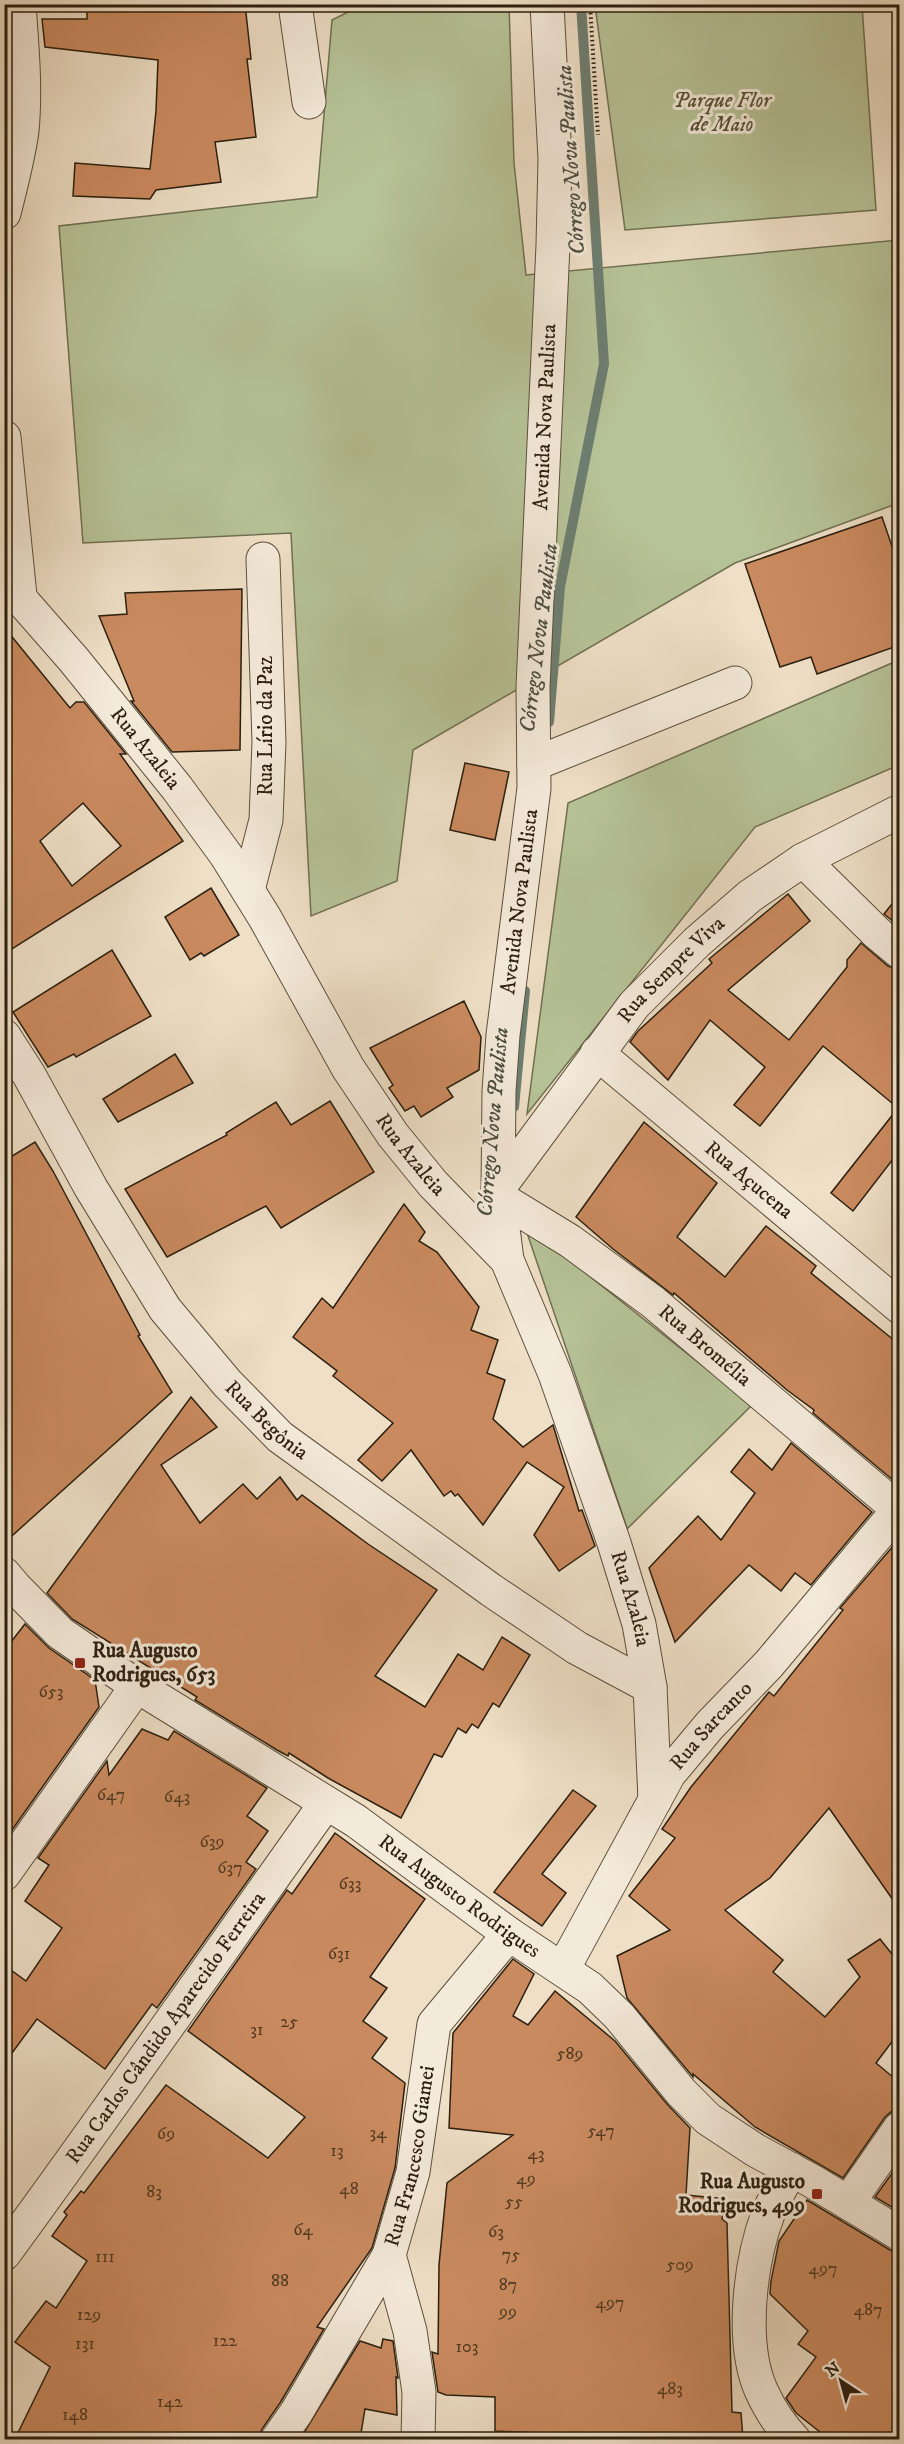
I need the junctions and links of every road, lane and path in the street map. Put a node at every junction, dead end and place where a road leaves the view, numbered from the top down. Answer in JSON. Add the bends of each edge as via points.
{"nodes":[{"id":1,"x":19,"y":4,"type":"edge"},
{"id":2,"x":295,"y":4,"type":"edge"},
{"id":3,"x":547,"y":4,"type":"edge"},
{"id":4,"x":590,"y":4,"type":"edge"},
{"id":5,"x":309,"y":102,"type":"dead end"},
{"id":6,"x":597,"y":135,"type":"dead end"},
{"id":7,"x":4,"y":213,"type":"edge"},
{"id":8,"x":4,"y":437,"type":"edge"},
{"id":9,"x":263,"y":559,"type":"dead end"},
{"id":10,"x":12,"y":588,"type":"edge"},
{"id":11,"x":735,"y":683,"type":"dead end"},
{"id":12,"x":534,"y":764,"type":"junction"},
{"id":13,"x":900,"y":812,"type":"edge"},
{"id":14,"x":803,"y":860,"type":"junction"},
{"id":15,"x":248,"y":890,"type":"junction"},
{"id":16,"x":900,"y":952,"type":"edge"},
{"id":17,"x":4,"y":1036,"type":"edge"},
{"id":18,"x":597,"y":1053,"type":"junction"},
{"id":19,"x":498,"y":1193,"type":"junction"},
{"id":20,"x":507,"y":1260,"type":"junction"},
{"id":21,"x":900,"y":1307,"type":"edge"},
{"id":22,"x":899,"y":1509,"type":"edge"},
{"id":23,"x":4,"y":1574,"type":"edge"},
{"id":24,"x":137,"y":1686,"type":"junction"},
{"id":25,"x":650,"y":1687,"type":"junction"},
{"id":26,"x":655,"y":1800,"type":"junction"},
{"id":27,"x":326,"y":1803,"type":"junction"},
{"id":28,"x":4,"y":1874,"type":"edge"},
{"id":29,"x":508,"y":1934,"type":"junction"},
{"id":30,"x":563,"y":1970,"type":"junction"},
{"id":31,"x":900,"y":2128,"type":"edge"},
{"id":32,"x":791,"y":2169,"type":"junction"},
{"id":33,"x":848,"y":2203,"type":"junction"},
{"id":34,"x":900,"y":2234,"type":"edge"},
{"id":35,"x":4,"y":2254,"type":"edge"},
{"id":36,"x":388,"y":2255,"type":"junction"},
{"id":37,"x":277,"y":2439,"type":"edge"},
{"id":38,"x":418,"y":2439,"type":"edge"},
{"id":39,"x":794,"y":2439,"type":"edge"}],
"edges":[{"from":1,"to":7,"type":"street","via":[[22,129]]},
{"from":2,"to":5,"type":"street"},
{"from":3,"to":12,"type":"street","name":"Avenida Nova Paulista","via":[[555,159],[533,687]]},
{"from":4,"to":6,"type":"path"},
{"from":8,"to":10,"type":"street"},
{"from":9,"to":15,"type":"street","name":"Rua Lírio da Paz","via":[[269,742],[266,820]]},
{"from":10,"to":15,"type":"street","name":"Rua Azaleia","via":[[177,788]]},
{"from":11,"to":12,"type":"street"},
{"from":12,"to":19,"type":"street","name":"Avenida Nova Paulista","via":[[503,1035]]},
{"from":13,"to":14,"type":"street","name":"Rua Sempre Viva"},
{"from":14,"to":16,"type":"street"},
{"from":14,"to":18,"type":"street","name":"Rua Sempre Viva","via":[[750,896],[697,942],[634,1005]]},
{"from":15,"to":20,"type":"street","name":"Rua Azaleia","via":[[348,1068],[393,1135],[433,1184]]},
{"from":17,"to":25,"type":"street","name":"Rua Begônia","via":[[165,1309],[227,1383],[280,1437],[491,1590],[577,1647]]},
{"from":18,"to":19,"type":"street","name":"Rua Sempre Viva"},
{"from":18,"to":21,"type":"street","name":"Rua Açucena"},
{"from":19,"to":20,"type":"street","name":"Avenida Nova Paulista"},
{"from":19,"to":22,"type":"street","name":"Rua Bromélia","via":[[652,1302]]},
{"from":20,"to":25,"type":"street","name":"Rua Azaleia","via":[[555,1374],[614,1543],[639,1624]]},
{"from":22,"to":26,"type":"street","name":"Rua Sarcanto","via":[[769,1664],[710,1725],[669,1774]]},
{"from":23,"to":24,"type":"street","name":"Rua Augusto Rodrigues","via":[[60,1633]]},
{"from":24,"to":27,"type":"street","name":"Rua Augusto Rodrigues"},
{"from":24,"to":28,"type":"street"},
{"from":25,"to":26,"type":"street","name":"Rua Azaleia"},
{"from":26,"to":30,"type":"street","name":"Rua Sarcanto"},
{"from":27,"to":29,"type":"street","name":"Rua Augusto Rodrigues"},
{"from":27,"to":35,"type":"street","name":"Rua Carlos Cândido Aparecido Ferreira"},
{"from":29,"to":30,"type":"street","name":"Rua Augusto Rodrigues"},
{"from":29,"to":36,"type":"street","name":"Rua Francesco Giamei","via":[[434,2024],[413,2172]]},
{"from":30,"to":32,"type":"street","name":"Rua Augusto Rodrigues","via":[[590,1988],[619,2016],[674,2085],[708,2118]]},
{"from":31,"to":33,"type":"street"},
{"from":32,"to":33,"type":"street","name":"Rua Augusto Rodrigues"},
{"from":32,"to":39,"type":"street","via":[[768,2213],[756,2253],[748,2312],[760,2389],[780,2425]]},
{"from":33,"to":34,"type":"street","name":"Rua Augusto Rodrigues"},
{"from":36,"to":37,"type":"street"},
{"from":36,"to":38,"type":"street","name":"Rua Francesco Giamei","via":[[410,2331],[419,2392]]}]}
